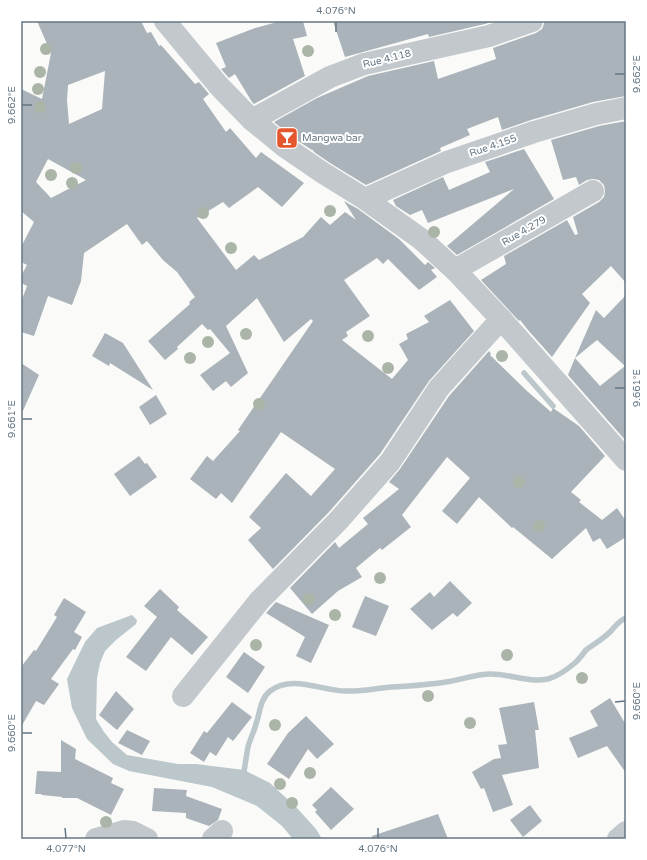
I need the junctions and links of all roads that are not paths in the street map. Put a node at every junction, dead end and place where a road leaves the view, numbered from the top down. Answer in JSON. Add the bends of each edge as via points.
{"nodes":[{"id":1,"x":165,"y":21,"type":"edge"},
{"id":2,"x":532,"y":21,"type":"edge"},
{"id":3,"x":626,"y":108,"type":"edge"},
{"id":4,"x":252,"y":120,"type":"junction"},
{"id":5,"x":593,"y":191,"type":"dead end"},
{"id":6,"x":365,"y":199,"type":"junction"},
{"id":7,"x":455,"y":270,"type":"junction"},
{"id":8,"x":501,"y":320,"type":"junction"},
{"id":9,"x":626,"y":460,"type":"edge"},
{"id":10,"x":183,"y":696,"type":"dead end"},
{"id":11,"x":626,"y":832,"type":"edge"},
{"id":12,"x":96,"y":839,"type":"edge"},
{"id":13,"x":147,"y":839,"type":"edge"},
{"id":14,"x":618,"y":839,"type":"edge"}],
"edges":[{"from":1,"to":4,"type":"street","via":[[219,86]]},
{"from":2,"to":4,"type":"street","name":"Rue 4.118","via":[[489,36],[364,64],[330,77]]},
{"from":3,"to":6,"type":"street","name":"Rue 4.155","via":[[534,132],[447,162]]},
{"from":4,"to":6,"type":"street","via":[[285,147]]},
{"from":5,"to":7,"type":"street","name":"Rue 4.279"},
{"from":6,"to":7,"type":"street","via":[[422,239]]},
{"from":7,"to":8,"type":"street"},
{"from":8,"to":9,"type":"street"},
{"from":8,"to":10,"type":"street","via":[[439,388],[390,462],[338,521],[260,600]]},
{"from":11,"to":14,"type":"street"},
{"from":12,"to":13,"type":"street","via":[[124,831],[133,832]]}]}
